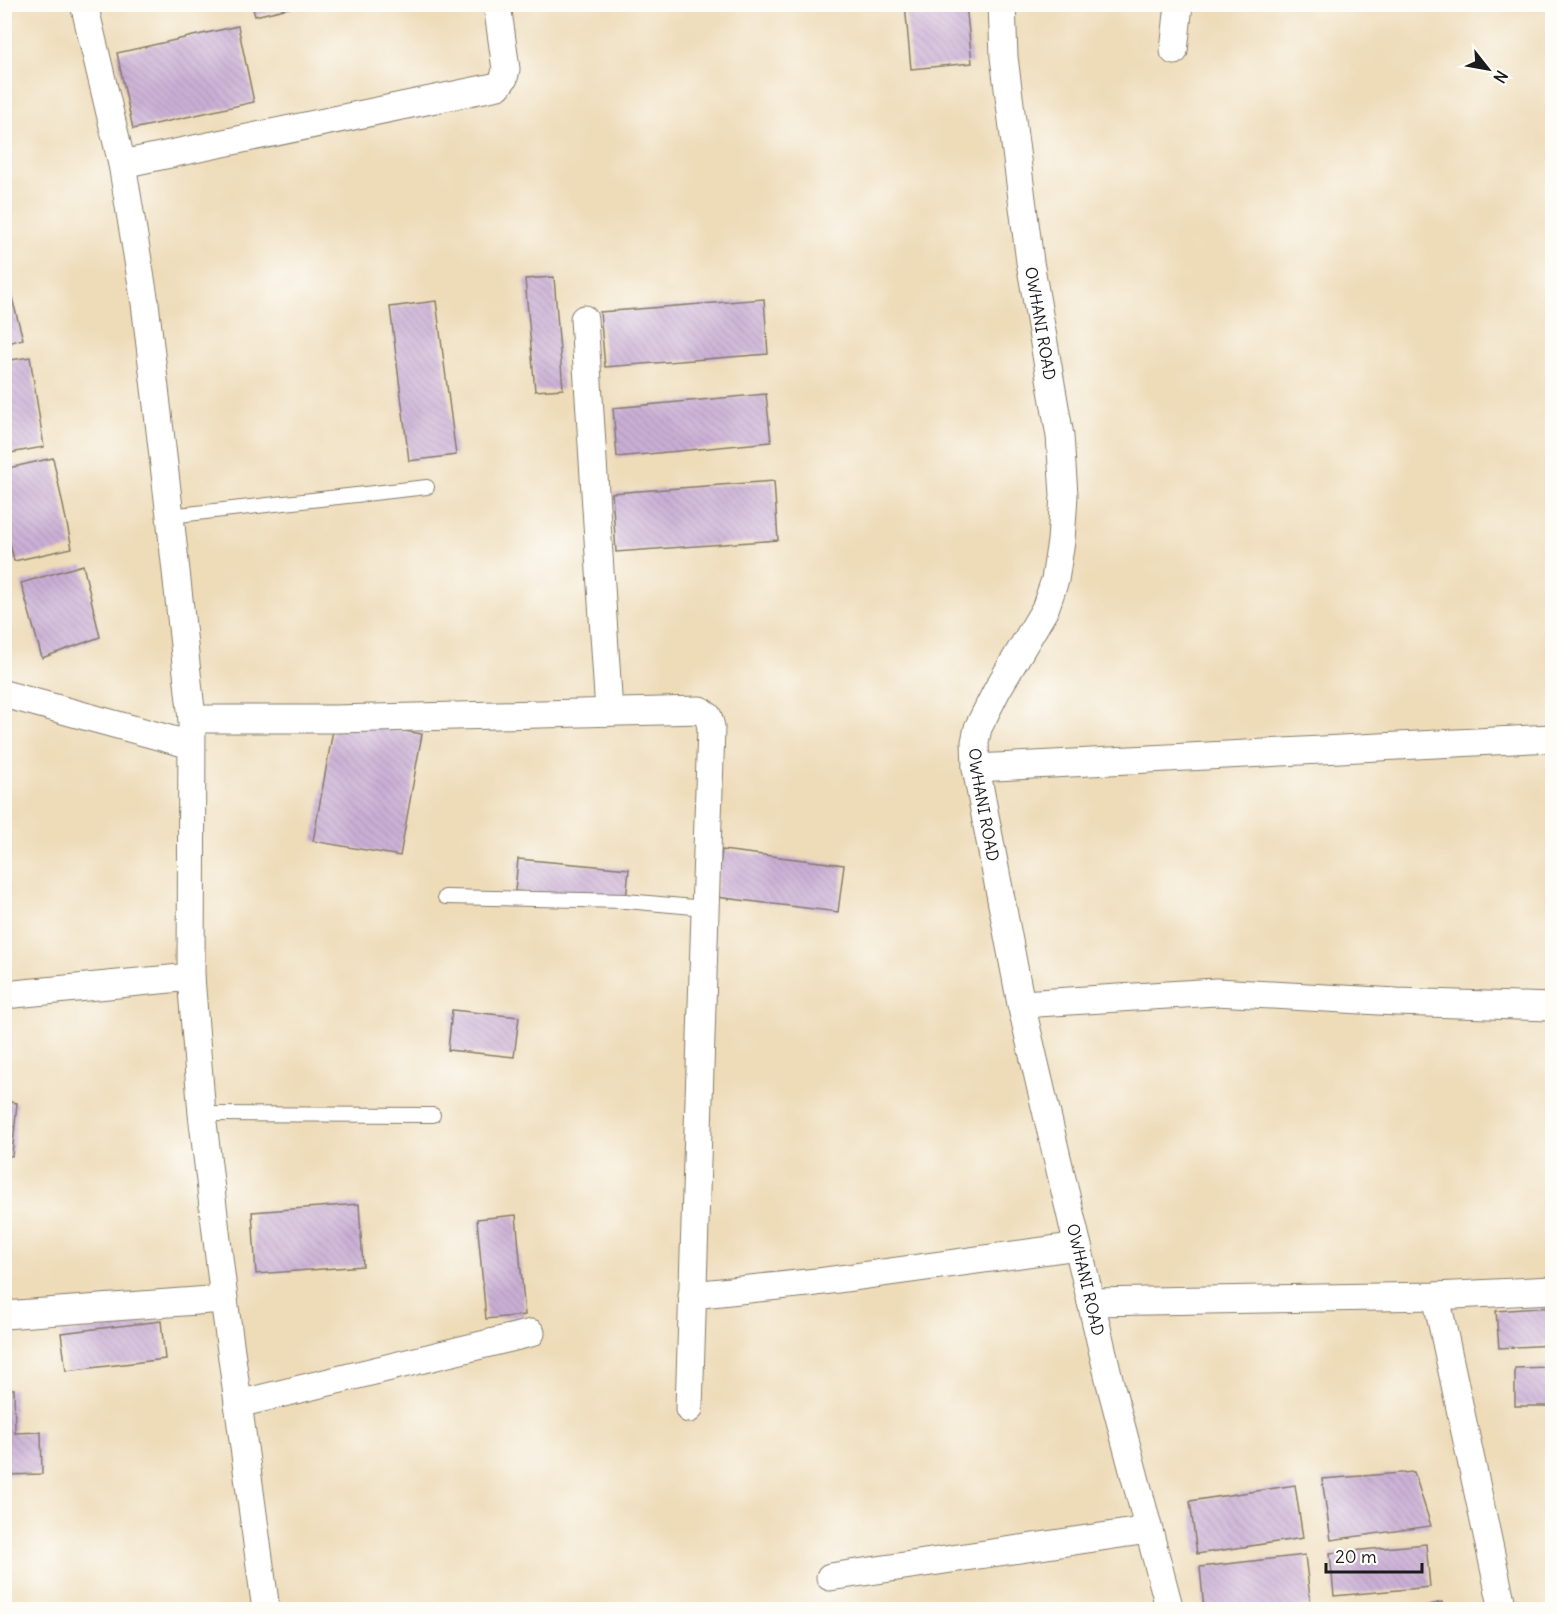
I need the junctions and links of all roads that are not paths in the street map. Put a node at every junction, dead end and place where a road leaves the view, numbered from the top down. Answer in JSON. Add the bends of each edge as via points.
{"nodes":[{"id":1,"x":84,"y":4,"type":"edge"},
{"id":2,"x":496,"y":4,"type":"edge"},
{"id":3,"x":1002,"y":4,"type":"edge"},
{"id":4,"x":1179,"y":4,"type":"edge"},
{"id":5,"x":1174,"y":51,"type":"dead end"},
{"id":6,"x":122,"y":164,"type":"junction"},
{"id":7,"x":584,"y":319,"type":"dead end"},
{"id":8,"x":427,"y":487,"type":"dead end"},
{"id":9,"x":170,"y":516,"type":"junction"},
{"id":10,"x":4,"y":694,"type":"edge"},
{"id":11,"x":609,"y":712,"type":"junction"},
{"id":12,"x":191,"y":732,"type":"junction"},
{"id":13,"x":1552,"y":738,"type":"edge"},
{"id":14,"x":976,"y":768,"type":"junction"},
{"id":15,"x":445,"y":897,"type":"dead end"},
{"id":16,"x":705,"y":908,"type":"junction"},
{"id":17,"x":191,"y":977,"type":"junction"},
{"id":18,"x":4,"y":995,"type":"edge"},
{"id":19,"x":1021,"y":1004,"type":"junction"},
{"id":20,"x":1552,"y":1006,"type":"edge"},
{"id":21,"x":202,"y":1114,"type":"junction"},
{"id":22,"x":433,"y":1116,"type":"dead end"},
{"id":23,"x":1078,"y":1246,"type":"junction"},
{"id":24,"x":1552,"y":1290,"type":"edge"},
{"id":25,"x":692,"y":1295,"type":"junction"},
{"id":26,"x":1436,"y":1296,"type":"junction"},
{"id":27,"x":224,"y":1299,"type":"junction"},
{"id":28,"x":1091,"y":1302,"type":"junction"},
{"id":29,"x":4,"y":1315,"type":"edge"},
{"id":30,"x":531,"y":1333,"type":"dead end"},
{"id":31,"x":238,"y":1404,"type":"junction"},
{"id":32,"x":689,"y":1409,"type":"dead end"},
{"id":33,"x":1149,"y":1530,"type":"junction"},
{"id":34,"x":830,"y":1577,"type":"dead end"},
{"id":35,"x":266,"y":1610,"type":"edge"},
{"id":36,"x":1170,"y":1610,"type":"edge"},
{"id":37,"x":1503,"y":1610,"type":"edge"}],
"edges":[{"from":1,"to":6,"type":"street"},
{"from":2,"to":6,"type":"street","via":[[506,69],[498,86]]},
{"from":3,"to":14,"type":"street","name":"OWHANI ROAD","via":[[1005,68],[1030,262],[1060,436],[1064,495],[1055,580],[1045,609],[978,729]]},
{"from":4,"to":5,"type":"street"},
{"from":6,"to":9,"type":"street","via":[[145,303]]},
{"from":7,"to":11,"type":"street"},
{"from":8,"to":9,"type":"lane"},
{"from":9,"to":12,"type":"street"},
{"from":10,"to":12,"type":"street"},
{"from":11,"to":12,"type":"street","via":[[335,719]]},
{"from":11,"to":16,"type":"street","via":[[700,710],[708,716],[711,727]]},
{"from":12,"to":17,"type":"street"},
{"from":13,"to":14,"type":"street"},
{"from":14,"to":19,"type":"street","name":"OWHANI ROAD"},
{"from":15,"to":16,"type":"lane","via":[[626,901]]},
{"from":16,"to":25,"type":"street"},
{"from":17,"to":18,"type":"street"},
{"from":17,"to":21,"type":"street"},
{"from":19,"to":20,"type":"street","via":[[1216,992]]},
{"from":19,"to":23,"type":"street","name":"OWHANI ROAD"},
{"from":21,"to":22,"type":"lane"},
{"from":21,"to":27,"type":"street"},
{"from":23,"to":25,"type":"street"},
{"from":23,"to":28,"type":"street","name":"OWHANI ROAD"},
{"from":24,"to":26,"type":"street"},
{"from":25,"to":32,"type":"street"},
{"from":26,"to":28,"type":"street"},
{"from":26,"to":37,"type":"street"},
{"from":27,"to":29,"type":"street"},
{"from":27,"to":31,"type":"street"},
{"from":28,"to":33,"type":"street","name":"OWHANI ROAD"},
{"from":30,"to":31,"type":"street"},
{"from":31,"to":35,"type":"street"},
{"from":33,"to":34,"type":"street"},
{"from":33,"to":36,"type":"street","name":"OWHANI ROAD"}]}
